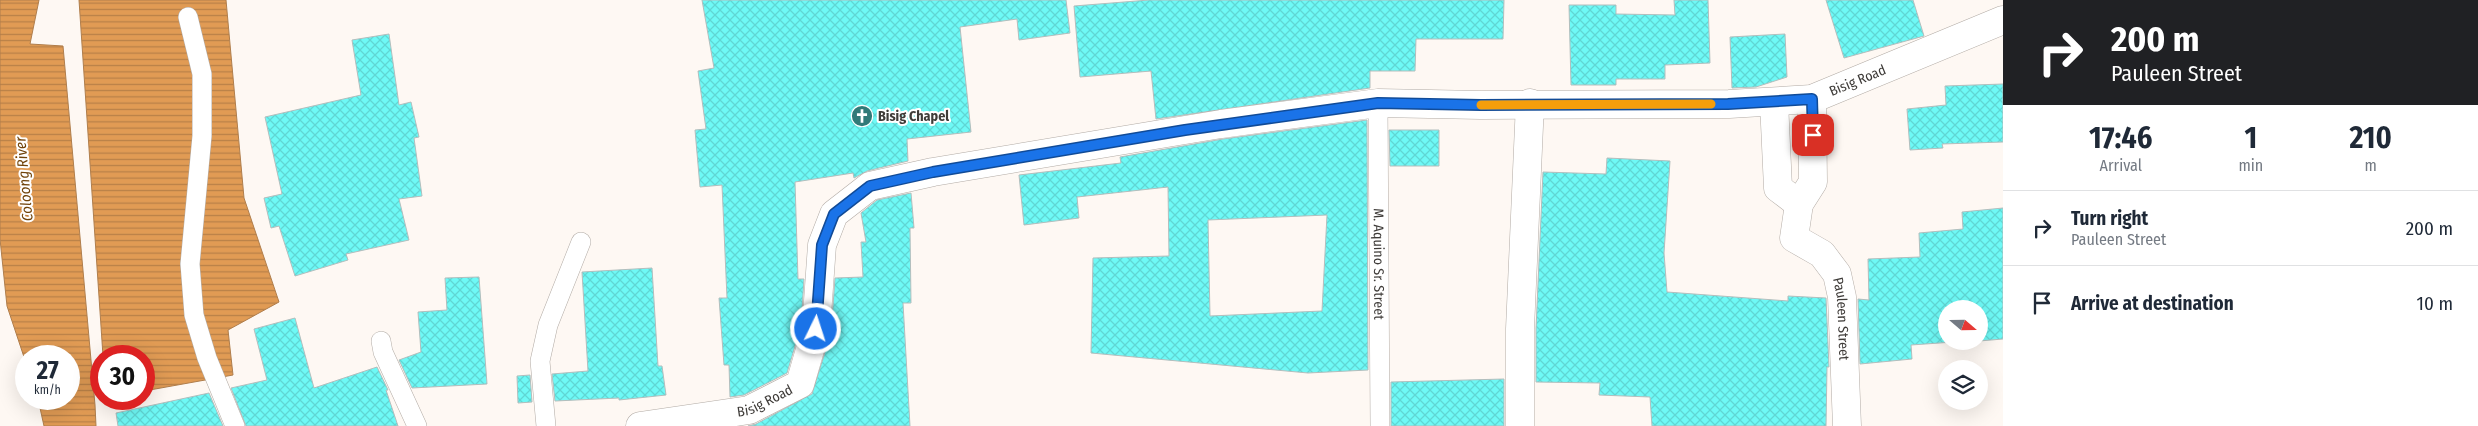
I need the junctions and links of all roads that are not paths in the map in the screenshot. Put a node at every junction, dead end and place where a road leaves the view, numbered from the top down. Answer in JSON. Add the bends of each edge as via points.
{"nodes":[{"id":1,"x":188,"y":17,"type":"dead end"},
{"id":2,"x":2003,"y":20,"type":"edge"},
{"id":3,"x":1812,"y":99,"type":"junction"},
{"id":4,"x":1774,"y":102,"type":"junction"},
{"id":5,"x":1378,"y":103,"type":"junction"},
{"id":6,"x":1530,"y":103,"type":"junction"},
{"id":7,"x":1799,"y":204,"type":"junction"},
{"id":8,"x":581,"y":242,"type":"dead end"},
{"id":9,"x":381,"y":341,"type":"dead end"},
{"id":10,"x":707,"y":421,"type":"edge"},
{"id":11,"x":235,"y":426,"type":"edge"},
{"id":12,"x":417,"y":426,"type":"edge"},
{"id":13,"x":546,"y":426,"type":"edge"},
{"id":14,"x":640,"y":426,"type":"edge"},
{"id":15,"x":1380,"y":426,"type":"edge"},
{"id":16,"x":1520,"y":426,"type":"edge"},
{"id":17,"x":1847,"y":426,"type":"edge"}],
"edges":[{"from":1,"to":11,"type":"lane","via":[[202,74],[202,136],[190,264],[194,315],[207,358]]},
{"from":2,"to":3,"type":"street","name":"Bisig Road"},
{"from":3,"to":4,"type":"street","name":"Bisig Road"},
{"from":3,"to":7,"type":"street","name":"Pauleen Street","via":[[1813,182]]},
{"from":4,"to":6,"type":"street","name":"Bisig Road"},
{"from":4,"to":7,"type":"street","via":[[1778,188]]},
{"from":5,"to":6,"type":"street","name":"Bisig Road"},
{"from":5,"to":10,"type":"street","name":"Bisig Road","via":[[1212,126],[933,172],[870,186],[834,214],[822,245],[816,329],[800,384],[749,410]]},
{"from":5,"to":15,"type":"lane","name":"M. Aquino Sr. Street"},
{"from":6,"to":16,"type":"street","via":[[1520,329]]},
{"from":7,"to":17,"type":"street","name":"Pauleen Street","via":[[1794,238],[1822,254],[1837,274],[1842,296]]},
{"from":8,"to":13,"type":"lane","via":[[548,325],[540,361]]},
{"from":9,"to":12,"type":"lane"},
{"from":10,"to":14,"type":"street","name":"Bisig Road"}]}
